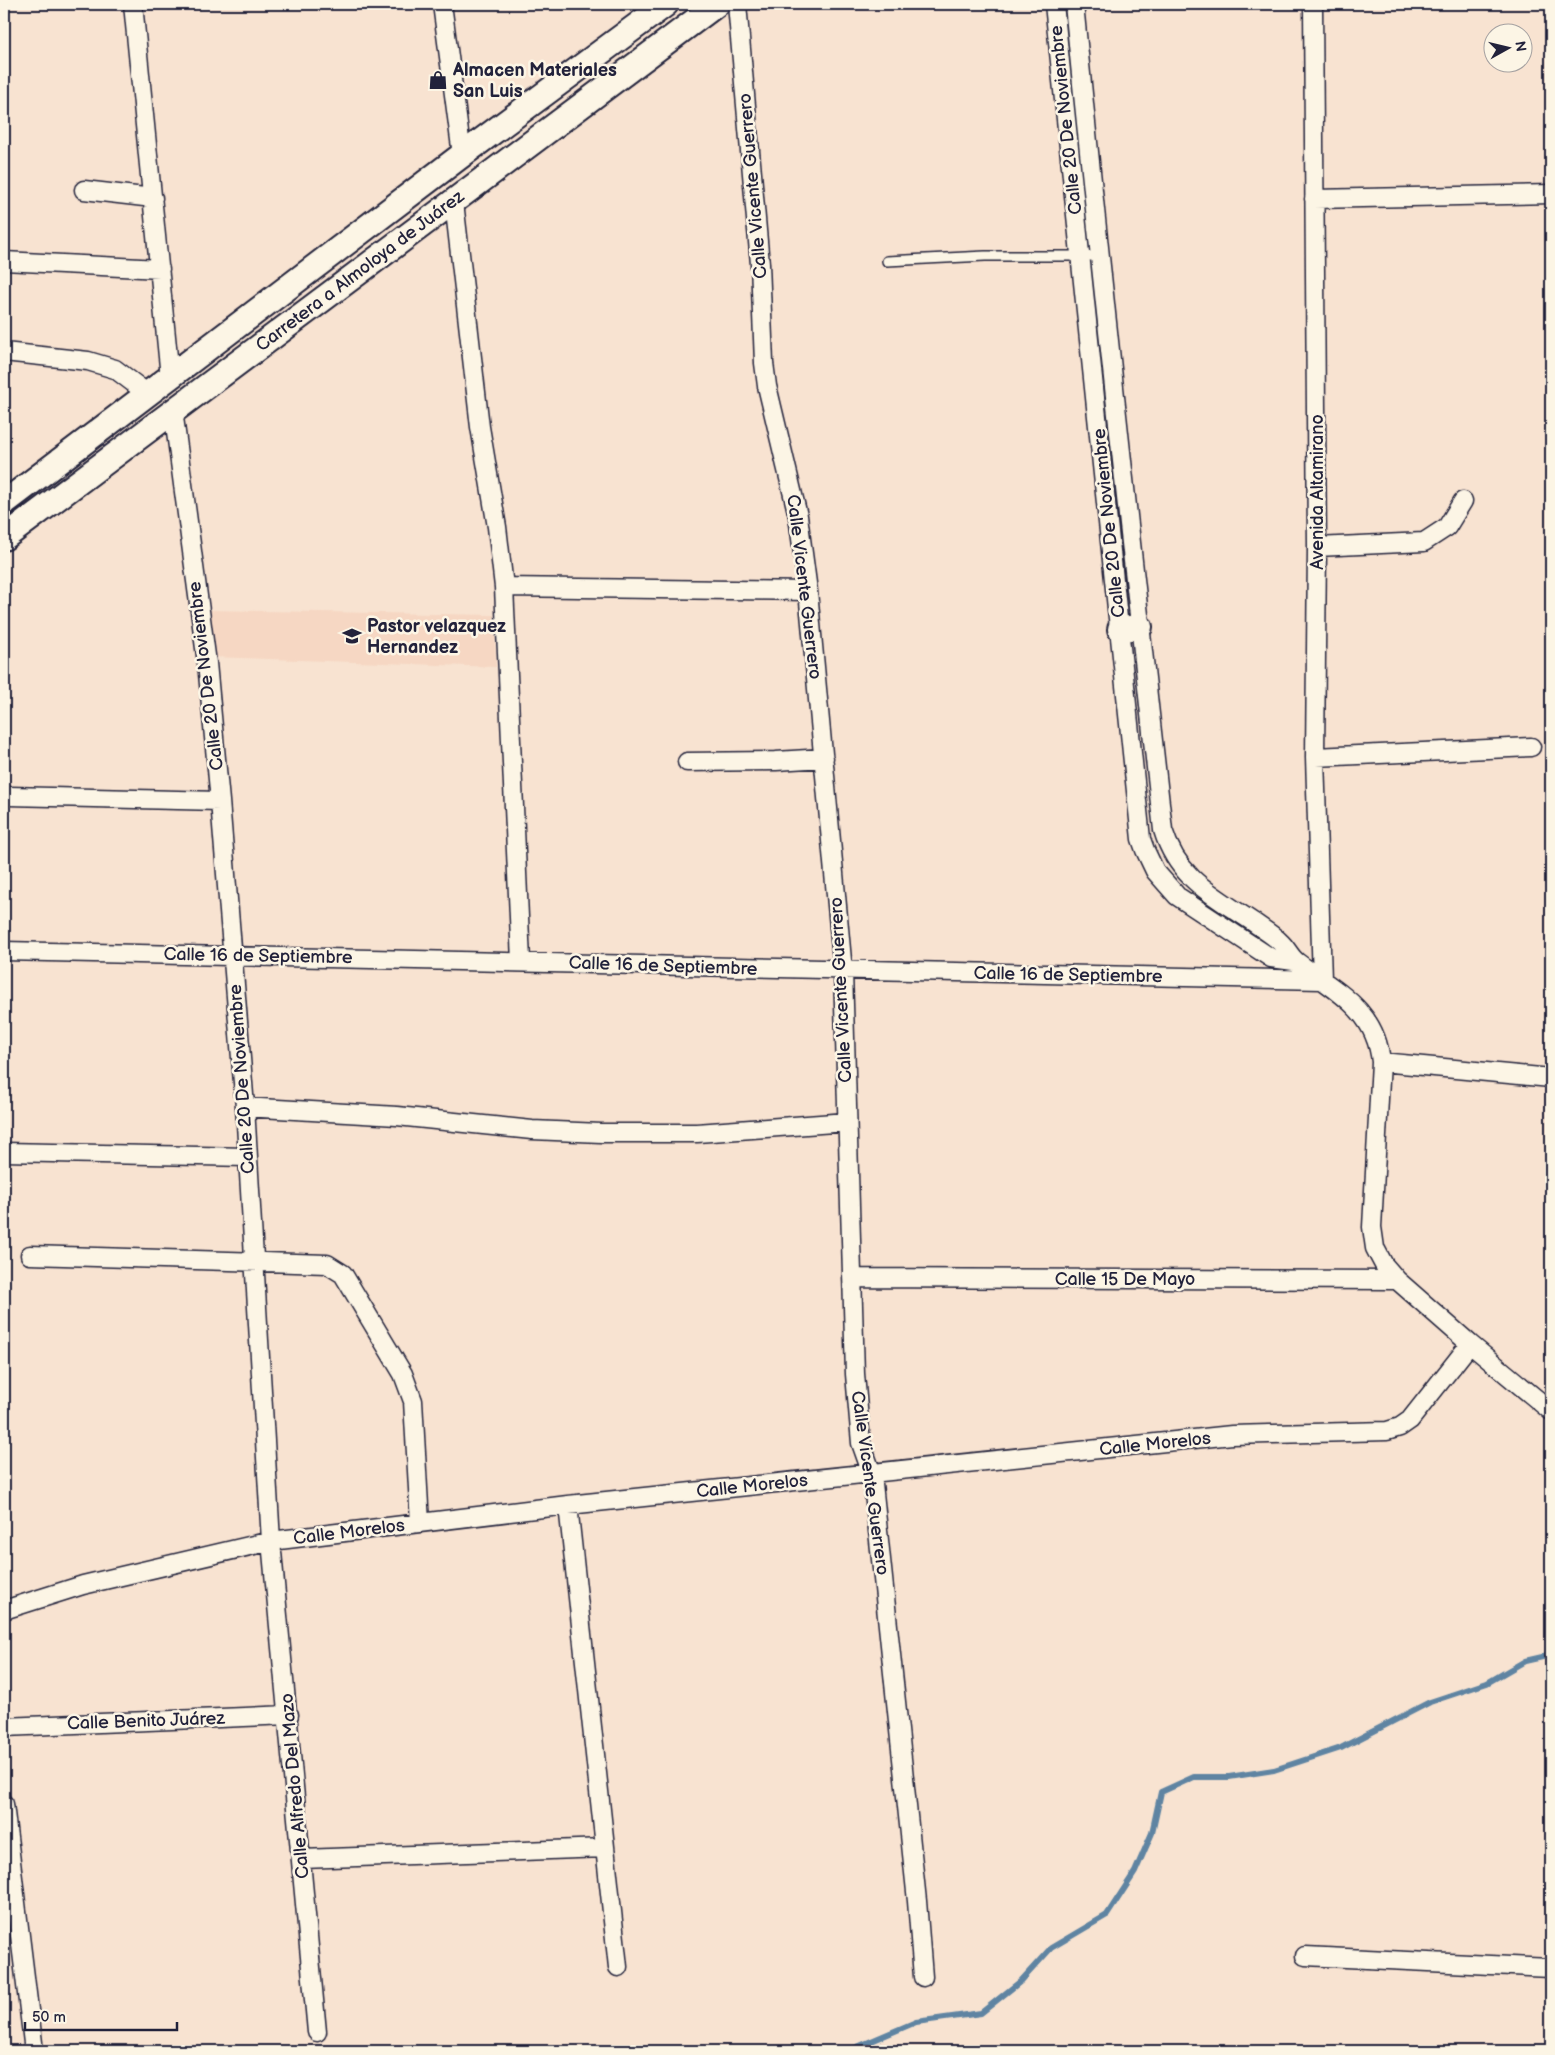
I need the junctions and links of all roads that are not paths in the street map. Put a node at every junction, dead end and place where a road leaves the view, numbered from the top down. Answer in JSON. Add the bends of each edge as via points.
{"nodes":[{"id":1,"x":133,"y":4,"type":"edge"},
{"id":2,"x":442,"y":4,"type":"edge"},
{"id":3,"x":666,"y":4,"type":"edge"},
{"id":4,"x":717,"y":4,"type":"edge"},
{"id":5,"x":737,"y":4,"type":"edge"},
{"id":6,"x":1054,"y":4,"type":"edge"},
{"id":7,"x":1074,"y":4,"type":"edge"},
{"id":8,"x":1313,"y":4,"type":"edge"},
{"id":9,"x":462,"y":155,"type":"junction"},
{"id":10,"x":84,"y":190,"type":"dead end"},
{"id":11,"x":1551,"y":194,"type":"edge"},
{"id":12,"x":153,"y":198,"type":"junction"},
{"id":13,"x":1314,"y":199,"type":"junction"},
{"id":14,"x":454,"y":202,"type":"junction"},
{"id":15,"x":1080,"y":256,"type":"junction"},
{"id":16,"x":1099,"y":256,"type":"junction"},
{"id":17,"x":4,"y":261,"type":"edge"},
{"id":18,"x":887,"y":261,"type":"dead end"},
{"id":19,"x":160,"y":269,"type":"junction"},
{"id":20,"x":4,"y":352,"type":"edge"},
{"id":21,"x":170,"y":377,"type":"junction"},
{"id":22,"x":148,"y":394,"type":"junction"},
{"id":23,"x":173,"y":410,"type":"junction"},
{"id":24,"x":1463,"y":501,"type":"dead end"},
{"id":25,"x":4,"y":503,"type":"edge"},
{"id":26,"x":4,"y":538,"type":"edge"},
{"id":27,"x":1317,"y":546,"type":"junction"},
{"id":28,"x":504,"y":587,"type":"junction"},
{"id":29,"x":808,"y":591,"type":"junction"},
{"id":30,"x":1130,"y":628,"type":"junction"},
{"id":31,"x":1530,"y":748,"type":"dead end"},
{"id":32,"x":1315,"y":757,"type":"junction"},
{"id":33,"x":824,"y":758,"type":"junction"},
{"id":34,"x":687,"y":762,"type":"dead end"},
{"id":35,"x":9,"y":796,"type":"dead end"},
{"id":36,"x":220,"y":800,"type":"junction"},
{"id":37,"x":4,"y":951,"type":"edge"},
{"id":38,"x":232,"y":955,"type":"junction"},
{"id":39,"x":521,"y":961,"type":"junction"},
{"id":40,"x":843,"y":971,"type":"junction"},
{"id":41,"x":1322,"y":980,"type":"junction"},
{"id":42,"x":1381,"y":1062,"type":"junction"},
{"id":43,"x":1551,"y":1078,"type":"edge"},
{"id":44,"x":245,"y":1107,"type":"junction"},
{"id":45,"x":847,"y":1122,"type":"junction"},
{"id":46,"x":4,"y":1152,"type":"edge"},
{"id":47,"x":248,"y":1157,"type":"junction"},
{"id":48,"x":30,"y":1255,"type":"dead end"},
{"id":49,"x":255,"y":1263,"type":"junction"},
{"id":50,"x":853,"y":1278,"type":"junction"},
{"id":51,"x":1397,"y":1280,"type":"junction"},
{"id":52,"x":1470,"y":1344,"type":"junction"},
{"id":53,"x":1551,"y":1411,"type":"edge"},
{"id":54,"x":872,"y":1474,"type":"junction"},
{"id":55,"x":568,"y":1505,"type":"junction"},
{"id":56,"x":420,"y":1523,"type":"junction"},
{"id":57,"x":271,"y":1541,"type":"junction"},
{"id":58,"x":4,"y":1610,"type":"edge"},
{"id":59,"x":288,"y":1715,"type":"junction"},
{"id":60,"x":4,"y":1726,"type":"edge"},
{"id":61,"x":4,"y":1804,"type":"edge"},
{"id":62,"x":605,"y":1848,"type":"junction"},
{"id":63,"x":302,"y":1859,"type":"junction"},
{"id":64,"x":1305,"y":1956,"type":"dead end"},
{"id":65,"x":618,"y":1967,"type":"dead end"},
{"id":66,"x":1551,"y":1968,"type":"edge"},
{"id":67,"x":923,"y":1978,"type":"dead end"},
{"id":68,"x":317,"y":2032,"type":"dead end"},
{"id":69,"x":34,"y":2051,"type":"edge"}],
"edges":[{"from":1,"to":12,"type":"street"},
{"from":2,"to":9,"type":"street"},
{"from":3,"to":9,"type":"main road","name":"Carretera a Almoloya de Juárez"},
{"from":4,"to":14,"type":"main road","name":"Carretera a Almoloya de Juárez"},
{"from":5,"to":29,"type":"street","name":"Calle Vicente Guerrero","via":[[760,264],[765,371],[798,516]]},
{"from":6,"to":15,"type":"street","name":"Calle 20 De Noviembre"},
{"from":7,"to":16,"type":"street","name":"Calle 20 De Noviembre"},
{"from":8,"to":13,"type":"street","name":"Avenida Altamirano"},
{"from":9,"to":21,"type":"main road","name":"Carretera a Almoloya de Juárez"},
{"from":10,"to":12,"type":"street"},
{"from":11,"to":13,"type":"street"},
{"from":12,"to":19,"type":"street"},
{"from":13,"to":27,"type":"street","name":"Avenida Altamirano"},
{"from":14,"to":23,"type":"main road","name":"Carretera a Almoloya de Juárez"},
{"from":14,"to":28,"type":"street","via":[[480,427]]},
{"from":15,"to":16,"type":"lane"},
{"from":15,"to":18,"type":"lane"},
{"from":15,"to":30,"type":"street","name":"Calle 20 De Noviembre"},
{"from":16,"to":30,"type":"street","name":"Calle 20 De Noviembre"},
{"from":17,"to":19,"type":"street"},
{"from":19,"to":21,"type":"street"},
{"from":20,"to":22,"type":"street","via":[[88,361],[115,370]]},
{"from":21,"to":22,"type":"main road","name":"Carretera a Almoloya de Juárez"},
{"from":22,"to":25,"type":"main road","name":"Carretera a Almoloya de Juárez"},
{"from":23,"to":26,"type":"main road","name":"Carretera a Almoloya de Juárez"},
{"from":23,"to":36,"type":"street","name":"Calle 20 De Noviembre","via":[[207,663]]},
{"from":24,"to":27,"type":"street","via":[[1447,527],[1424,542]]},
{"from":27,"to":32,"type":"street","name":"Avenida Altamirano"},
{"from":28,"to":29,"type":"street"},
{"from":28,"to":39,"type":"street"},
{"from":29,"to":33,"type":"street","name":"Calle Vicente Guerrero"},
{"from":30,"to":41,"type":"street","name":"Calle 20 De Noviembre","via":[[1168,848],[1192,879],[1281,942],[1294,960]]},
{"from":31,"to":32,"type":"street"},
{"from":32,"to":41,"type":"street","name":"Avenida Altamirano"},
{"from":33,"to":34,"type":"street"},
{"from":33,"to":40,"type":"street","name":"Calle Vicente Guerrero"},
{"from":35,"to":36,"type":"street"},
{"from":36,"to":38,"type":"street","name":"Calle 20 De Noviembre"},
{"from":37,"to":38,"type":"street","name":"Calle 16 de Septiembre"},
{"from":38,"to":39,"type":"street","name":"Calle 16 de Septiembre"},
{"from":38,"to":44,"type":"street","name":"Calle 20 De Noviembre"},
{"from":39,"to":40,"type":"street","name":"Calle 16 de Septiembre"},
{"from":40,"to":41,"type":"street","name":"Calle 16 de Septiembre"},
{"from":40,"to":45,"type":"street","name":"Calle Vicente Guerrero"},
{"from":41,"to":42,"type":"street","name":"Calle 20 De Noviembre","via":[[1347,998],[1368,1020],[1380,1049]]},
{"from":42,"to":43,"type":"street"},
{"from":42,"to":51,"type":"street","name":"Calle 20 De Noviembre","via":[[1373,1236],[1384,1265]]},
{"from":44,"to":45,"type":"street","via":[[591,1132],[697,1133]]},
{"from":44,"to":47,"type":"street","name":"Calle 20 De Noviembre"},
{"from":45,"to":50,"type":"street","name":"Calle Vicente Guerrero"},
{"from":46,"to":47,"type":"street"},
{"from":47,"to":49,"type":"street","name":"Calle 20 De Noviembre"},
{"from":48,"to":49,"type":"street"},
{"from":49,"to":56,"type":"street","via":[[327,1264],[343,1274],[403,1374],[413,1401]]},
{"from":49,"to":57,"type":"street","name":"Calle 20 De Noviembre"},
{"from":50,"to":51,"type":"street","name":"Calle 15 De Mayo"},
{"from":50,"to":54,"type":"street","name":"Calle Vicente Guerrero","via":[[859,1430]]},
{"from":51,"to":52,"type":"street","name":"Calle 20 De Noviembre"},
{"from":52,"to":53,"type":"street","name":"Calle 20 De Noviembre"},
{"from":52,"to":54,"type":"street","name":"Calle Morelos","via":[[1410,1420],[1386,1431],[1232,1436]]},
{"from":54,"to":55,"type":"street","name":"Calle Morelos"},
{"from":54,"to":67,"type":"street","name":"Calle Vicente Guerrero"},
{"from":55,"to":56,"type":"street","name":"Calle Morelos"},
{"from":55,"to":62,"type":"street"},
{"from":56,"to":57,"type":"street","name":"Calle Morelos"},
{"from":57,"to":58,"type":"street","name":"Calle Morelos","via":[[83,1585]]},
{"from":57,"to":59,"type":"street","name":"Calle Alfredo Del Mazo"},
{"from":59,"to":60,"type":"street","name":"Calle Benito Juárez"},
{"from":59,"to":63,"type":"street","name":"Calle Alfredo Del Mazo"},
{"from":61,"to":69,"type":"street"},
{"from":62,"to":63,"type":"street"},
{"from":62,"to":65,"type":"street"},
{"from":63,"to":68,"type":"street","name":"Calle Alfredo Del Mazo"},
{"from":64,"to":66,"type":"street"}]}
